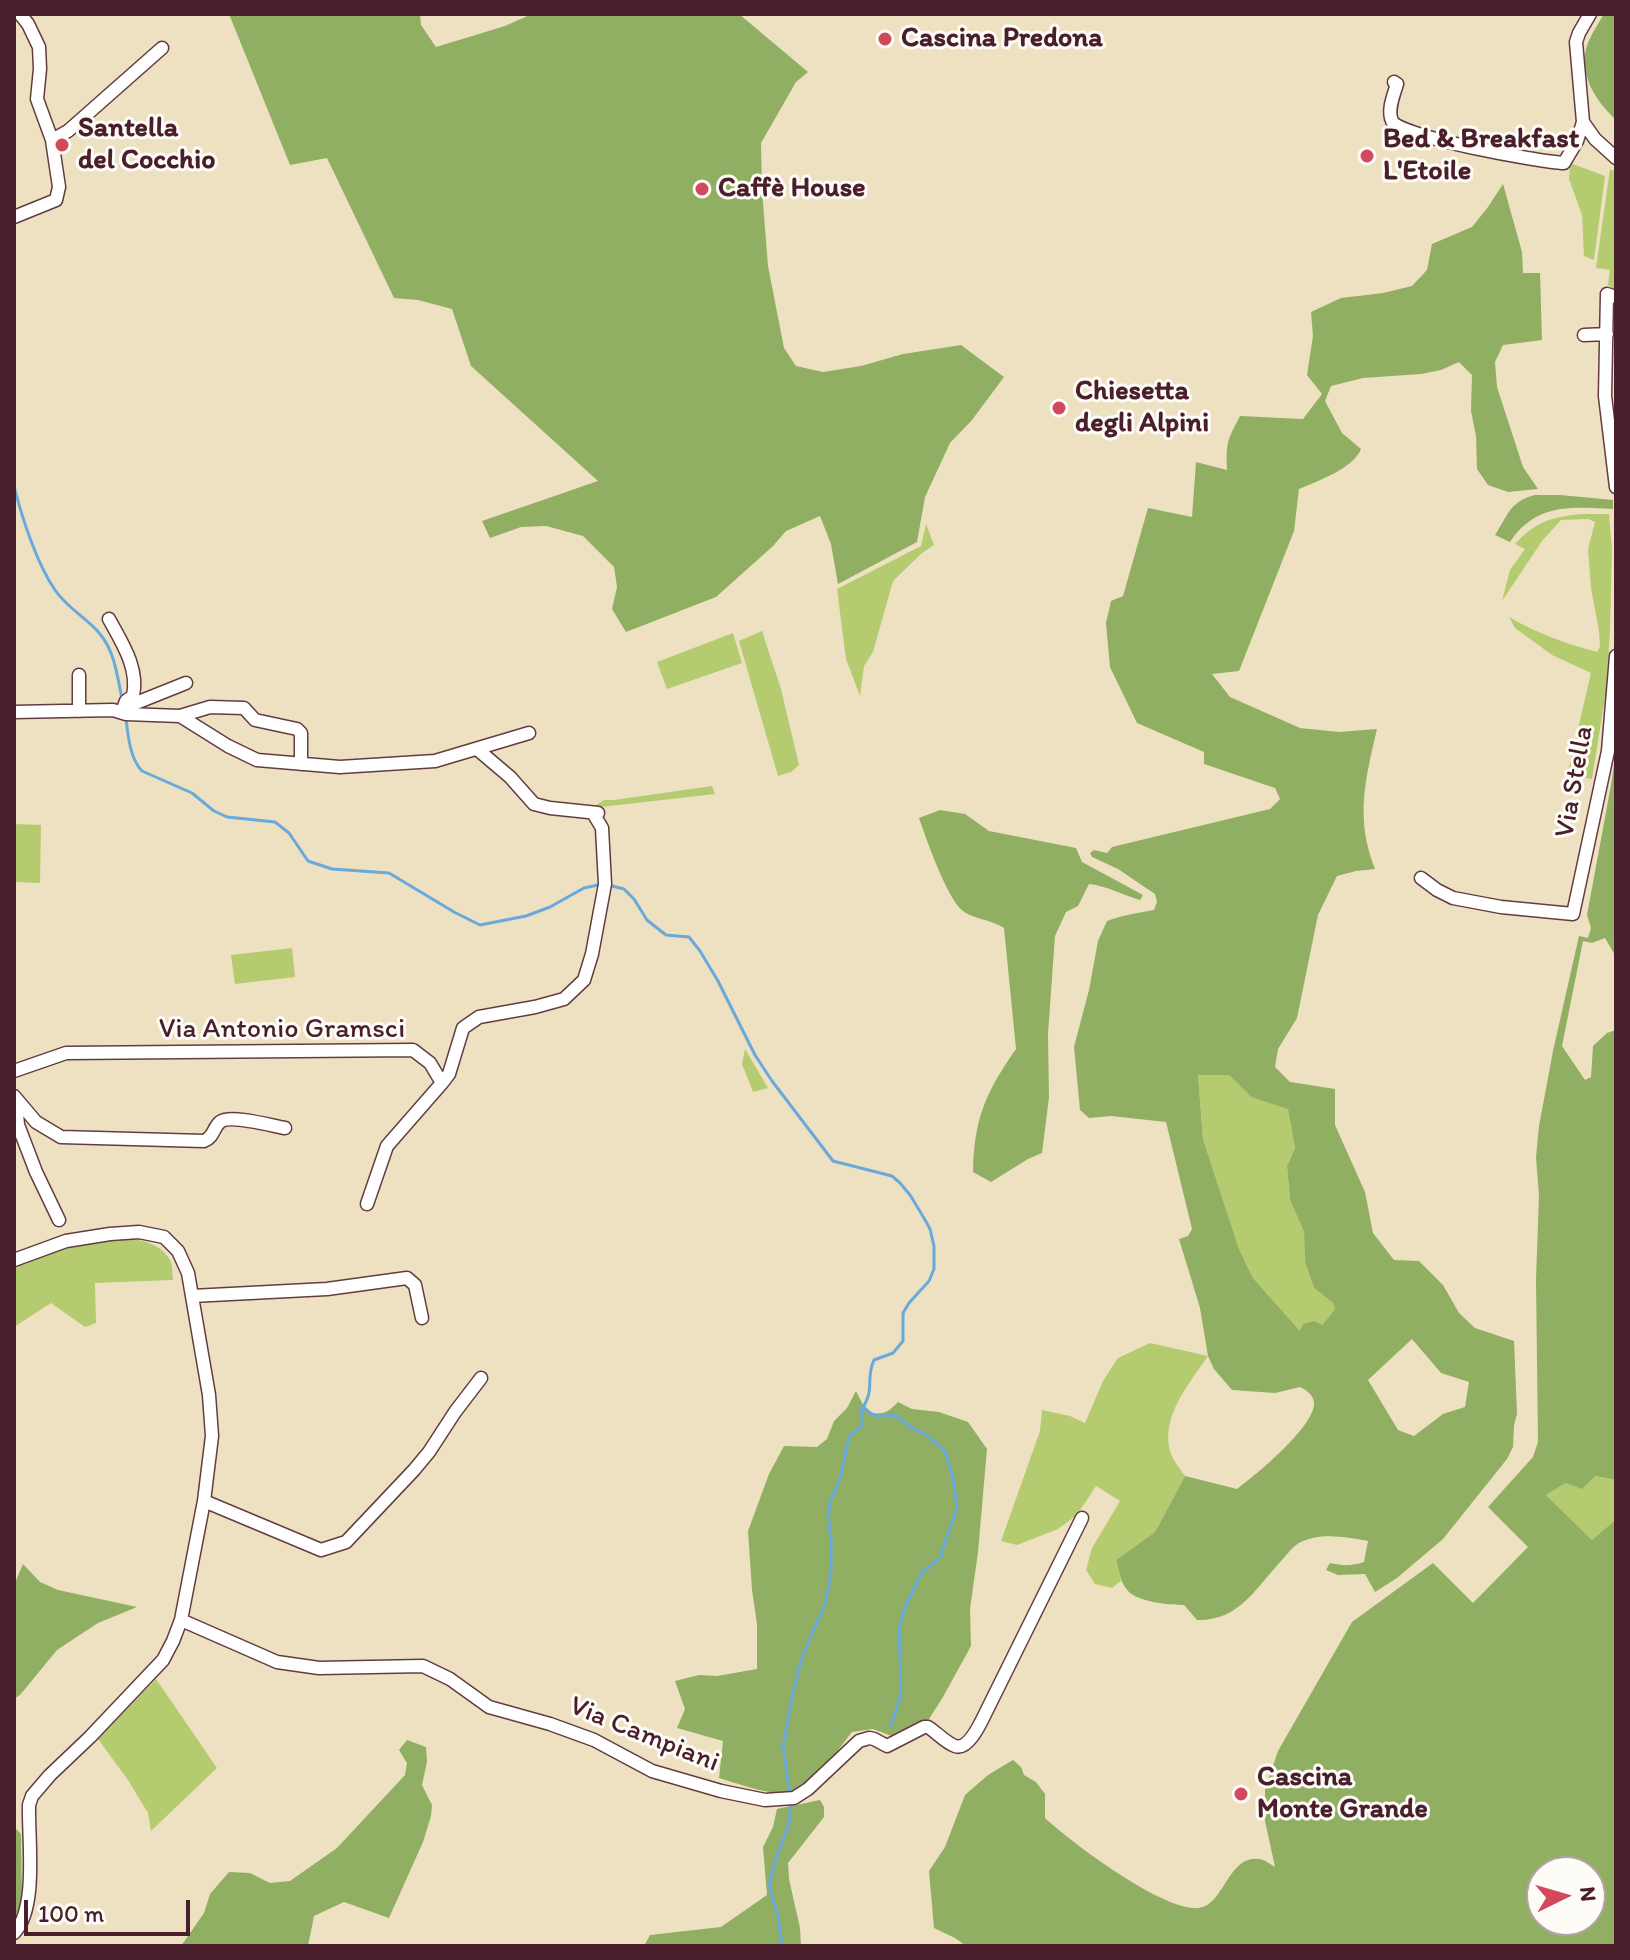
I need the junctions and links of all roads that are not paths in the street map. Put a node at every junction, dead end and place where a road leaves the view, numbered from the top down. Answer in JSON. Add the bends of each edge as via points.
{"nodes":[{"id":1,"x":20,"y":14,"type":"edge"},
{"id":2,"x":1590,"y":14,"type":"edge"},
{"id":3,"x":162,"y":48,"type":"dead end"},
{"id":4,"x":1394,"y":82,"type":"dead end"},
{"id":5,"x":1583,"y":122,"type":"junction"},
{"id":6,"x":52,"y":140,"type":"junction"},
{"id":7,"x":1616,"y":158,"type":"edge"},
{"id":8,"x":14,"y":217,"type":"edge"},
{"id":9,"x":1616,"y":297,"type":"edge"},
{"id":10,"x":1607,"y":334,"type":"junction"},
{"id":11,"x":1584,"y":335,"type":"dead end"},
{"id":12,"x":1612,"y":350,"type":"edge"},
{"id":13,"x":1616,"y":487,"type":"edge"},
{"id":14,"x":109,"y":619,"type":"dead end"},
{"id":15,"x":1616,"y":656,"type":"edge"},
{"id":16,"x":79,"y":675,"type":"dead end"},
{"id":17,"x":186,"y":683,"type":"dead end"},
{"id":18,"x":121,"y":710,"type":"junction"},
{"id":19,"x":79,"y":711,"type":"junction"},
{"id":20,"x":14,"y":712,"type":"edge"},
{"id":21,"x":180,"y":716,"type":"junction"},
{"id":22,"x":529,"y":733,"type":"dead end"},
{"id":23,"x":477,"y":749,"type":"junction"},
{"id":24,"x":301,"y":764,"type":"junction"},
{"id":25,"x":1421,"y":878,"type":"dead end"},
{"id":26,"x":14,"y":1071,"type":"edge"},
{"id":27,"x":442,"y":1083,"type":"junction"},
{"id":28,"x":15,"y":1098,"type":"edge"},
{"id":29,"x":285,"y":1128,"type":"dead end"},
{"id":30,"x":367,"y":1204,"type":"dead end"},
{"id":31,"x":59,"y":1220,"type":"dead end"},
{"id":32,"x":14,"y":1260,"type":"edge"},
{"id":33,"x":192,"y":1296,"type":"junction"},
{"id":34,"x":422,"y":1318,"type":"dead end"},
{"id":35,"x":481,"y":1378,"type":"dead end"},
{"id":36,"x":204,"y":1501,"type":"junction"},
{"id":37,"x":1082,"y":1518,"type":"dead end"},
{"id":38,"x":181,"y":1620,"type":"junction"},
{"id":39,"x":14,"y":1933,"type":"edge"}],
"edges":[{"from":1,"to":6,"type":"street","via":[[39,47],[37,99]]},
{"from":2,"to":5,"type":"street","via":[[1576,42]]},
{"from":3,"to":6,"type":"street"},
{"from":4,"to":5,"type":"street","via":[[1391,115],[1398,127],[1497,153],[1562,164]]},
{"from":5,"to":7,"type":"street"},
{"from":6,"to":8,"type":"street","via":[[56,200]]},
{"from":9,"to":10,"type":"street","via":[[1607,294]]},
{"from":10,"to":11,"type":"street"},
{"from":10,"to":12,"type":"street"},
{"from":12,"to":13,"type":"street","via":[[1605,396]]},
{"from":14,"to":18,"type":"street","via":[[130,658],[134,692]]},
{"from":15,"to":25,"type":"street","name":"Via Stella","via":[[1608,751],[1573,914],[1453,898]]},
{"from":16,"to":19,"type":"street"},
{"from":17,"to":18,"type":"street"},
{"from":18,"to":19,"type":"street"},
{"from":18,"to":21,"type":"street"},
{"from":19,"to":20,"type":"street"},
{"from":21,"to":24,"type":"street","via":[[257,760]]},
{"from":21,"to":24,"type":"street","via":[[210,707],[244,708],[255,720],[297,729]]},
{"from":22,"to":23,"type":"street"},
{"from":23,"to":24,"type":"street","via":[[403,765]]},
{"from":23,"to":27,"type":"street","via":[[534,804],[596,813],[602,828],[605,884],[584,980],[564,999],[479,1017],[463,1028]]},
{"from":26,"to":27,"type":"street","name":"Via Antonio Gramsci","via":[[66,1053],[413,1050],[430,1063]]},
{"from":27,"to":30,"type":"street","via":[[387,1146]]},
{"from":28,"to":29,"type":"street","via":[[36,1122],[61,1137],[204,1141],[229,1118]]},
{"from":28,"to":31,"type":"street","via":[[18,1125]]},
{"from":32,"to":33,"type":"street","via":[[66,1241],[110,1234],[164,1237],[178,1251]]},
{"from":33,"to":34,"type":"street","via":[[327,1289],[407,1278],[415,1285]]},
{"from":33,"to":36,"type":"street","via":[[212,1436]]},
{"from":35,"to":36,"type":"street","via":[[429,1452],[346,1542],[321,1550]]},
{"from":36,"to":38,"type":"street"},
{"from":37,"to":38,"type":"street","name":"Via Campiani","via":[[968,1742],[956,1747],[928,1727],[887,1746],[874,1739],[859,1741],[808,1789],[778,1801],[652,1771],[594,1740],[489,1707],[423,1666],[319,1668],[277,1662]]},
{"from":38,"to":39,"type":"street","via":[[163,1660],[32,1796],[26,1915]]}]}
